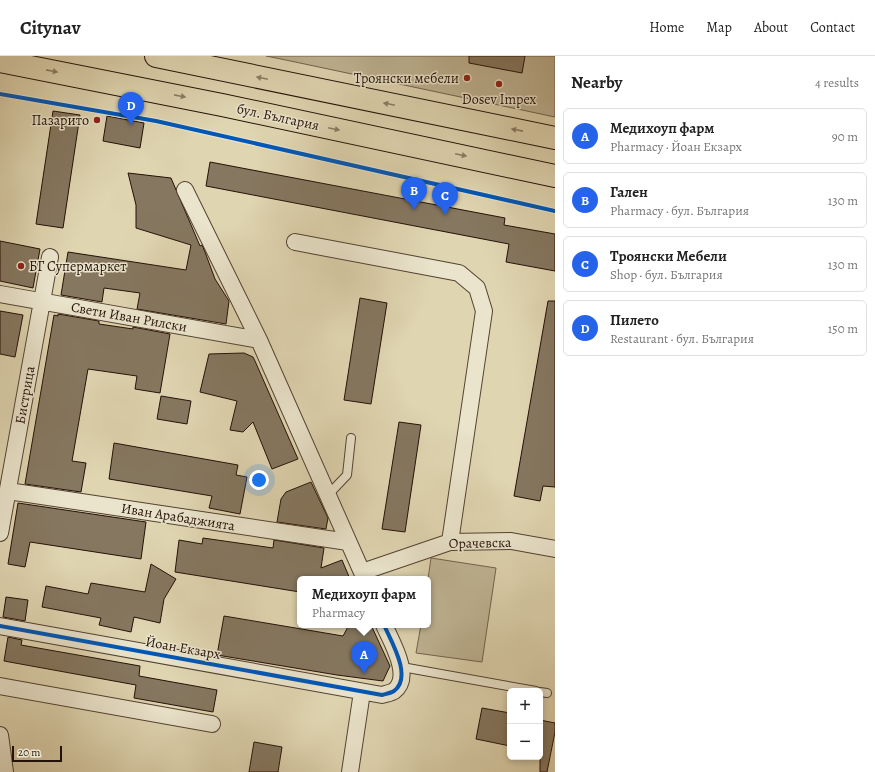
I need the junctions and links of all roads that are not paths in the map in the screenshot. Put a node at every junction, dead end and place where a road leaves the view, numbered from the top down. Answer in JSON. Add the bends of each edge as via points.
{"nodes":[{"id":1,"x":156,"y":56,"type":"edge"},
{"id":2,"x":0,"y":61,"type":"edge"},
{"id":3,"x":555,"y":138,"type":"edge"},
{"id":4,"x":555,"y":176,"type":"edge"},
{"id":5,"x":185,"y":190,"type":"dead end"},
{"id":6,"x":295,"y":242,"type":"dead end"},
{"id":7,"x":50,"y":257,"type":"dead end"},
{"id":8,"x":0,"y":294,"type":"edge"},
{"id":9,"x":42,"y":301,"type":"junction"},
{"id":10,"x":258,"y":340,"type":"junction"},
{"id":11,"x":351,"y":438,"type":"dead end"},
{"id":12,"x":8,"y":491,"type":"junction"},
{"id":13,"x":327,"y":496,"type":"junction"},
{"id":14,"x":0,"y":533,"type":"edge"},
{"id":15,"x":348,"y":542,"type":"junction"},
{"id":16,"x":450,"y":542,"type":"junction"},
{"id":17,"x":555,"y":549,"type":"edge"},
{"id":18,"x":363,"y":575,"type":"edge"},
{"id":19,"x":0,"y":626,"type":"edge"},
{"id":20,"x":385,"y":628,"type":"edge"},
{"id":21,"x":402,"y":667,"type":"junction"},
{"id":22,"x":0,"y":686,"type":"edge"},
{"id":23,"x":519,"y":688,"type":"edge"},
{"id":24,"x":362,"y":692,"type":"junction"},
{"id":25,"x":212,"y":724,"type":"dead end"},
{"id":26,"x":0,"y":736,"type":"edge"},
{"id":27,"x":5,"y":772,"type":"edge"},
{"id":28,"x":350,"y":772,"type":"edge"}],
"edges":[{"from":3,"to":1,"type":"main road","one_way":true},
{"from":2,"to":4,"type":"main road","name":"бул. България","one_way":true,"via":[[237,108]]},
{"from":5,"to":10,"type":"street"},
{"from":6,"to":16,"type":"street","via":[[459,273],[478,288],[484,311]]},
{"from":7,"to":9,"type":"street","name":"Бистрица"},
{"from":8,"to":9,"type":"street","name":"Свети Иван Рилски"},
{"from":9,"to":10,"type":"street","name":"Свети Иван Рилски"},
{"from":9,"to":12,"type":"street","name":"Бистрица"},
{"from":10,"to":13,"type":"street"},
{"from":11,"to":13,"type":"lane","via":[[347,475]]},
{"from":12,"to":14,"type":"street","name":"Бистрица"},
{"from":12,"to":15,"type":"street","name":"Иван Арабаджията"},
{"from":13,"to":15,"type":"street"},
{"from":15,"to":18,"type":"street"},
{"from":16,"to":17,"type":"street","name":"Орачевска","via":[[510,541]]},
{"from":16,"to":18,"type":"street","name":"Орачевска"},
{"from":19,"to":24,"type":"street","name":"Йоан Екзарх"},
{"from":20,"to":21,"type":"street"},
{"from":21,"to":23,"type":"lane"},
{"from":21,"to":24,"type":"street","name":"Йоан Екзарх","via":[[401,680],[394,691],[382,695]]},
{"from":22,"to":25,"type":"street"},
{"from":24,"to":28,"type":"street"},
{"from":26,"to":27,"type":"street"}]}
